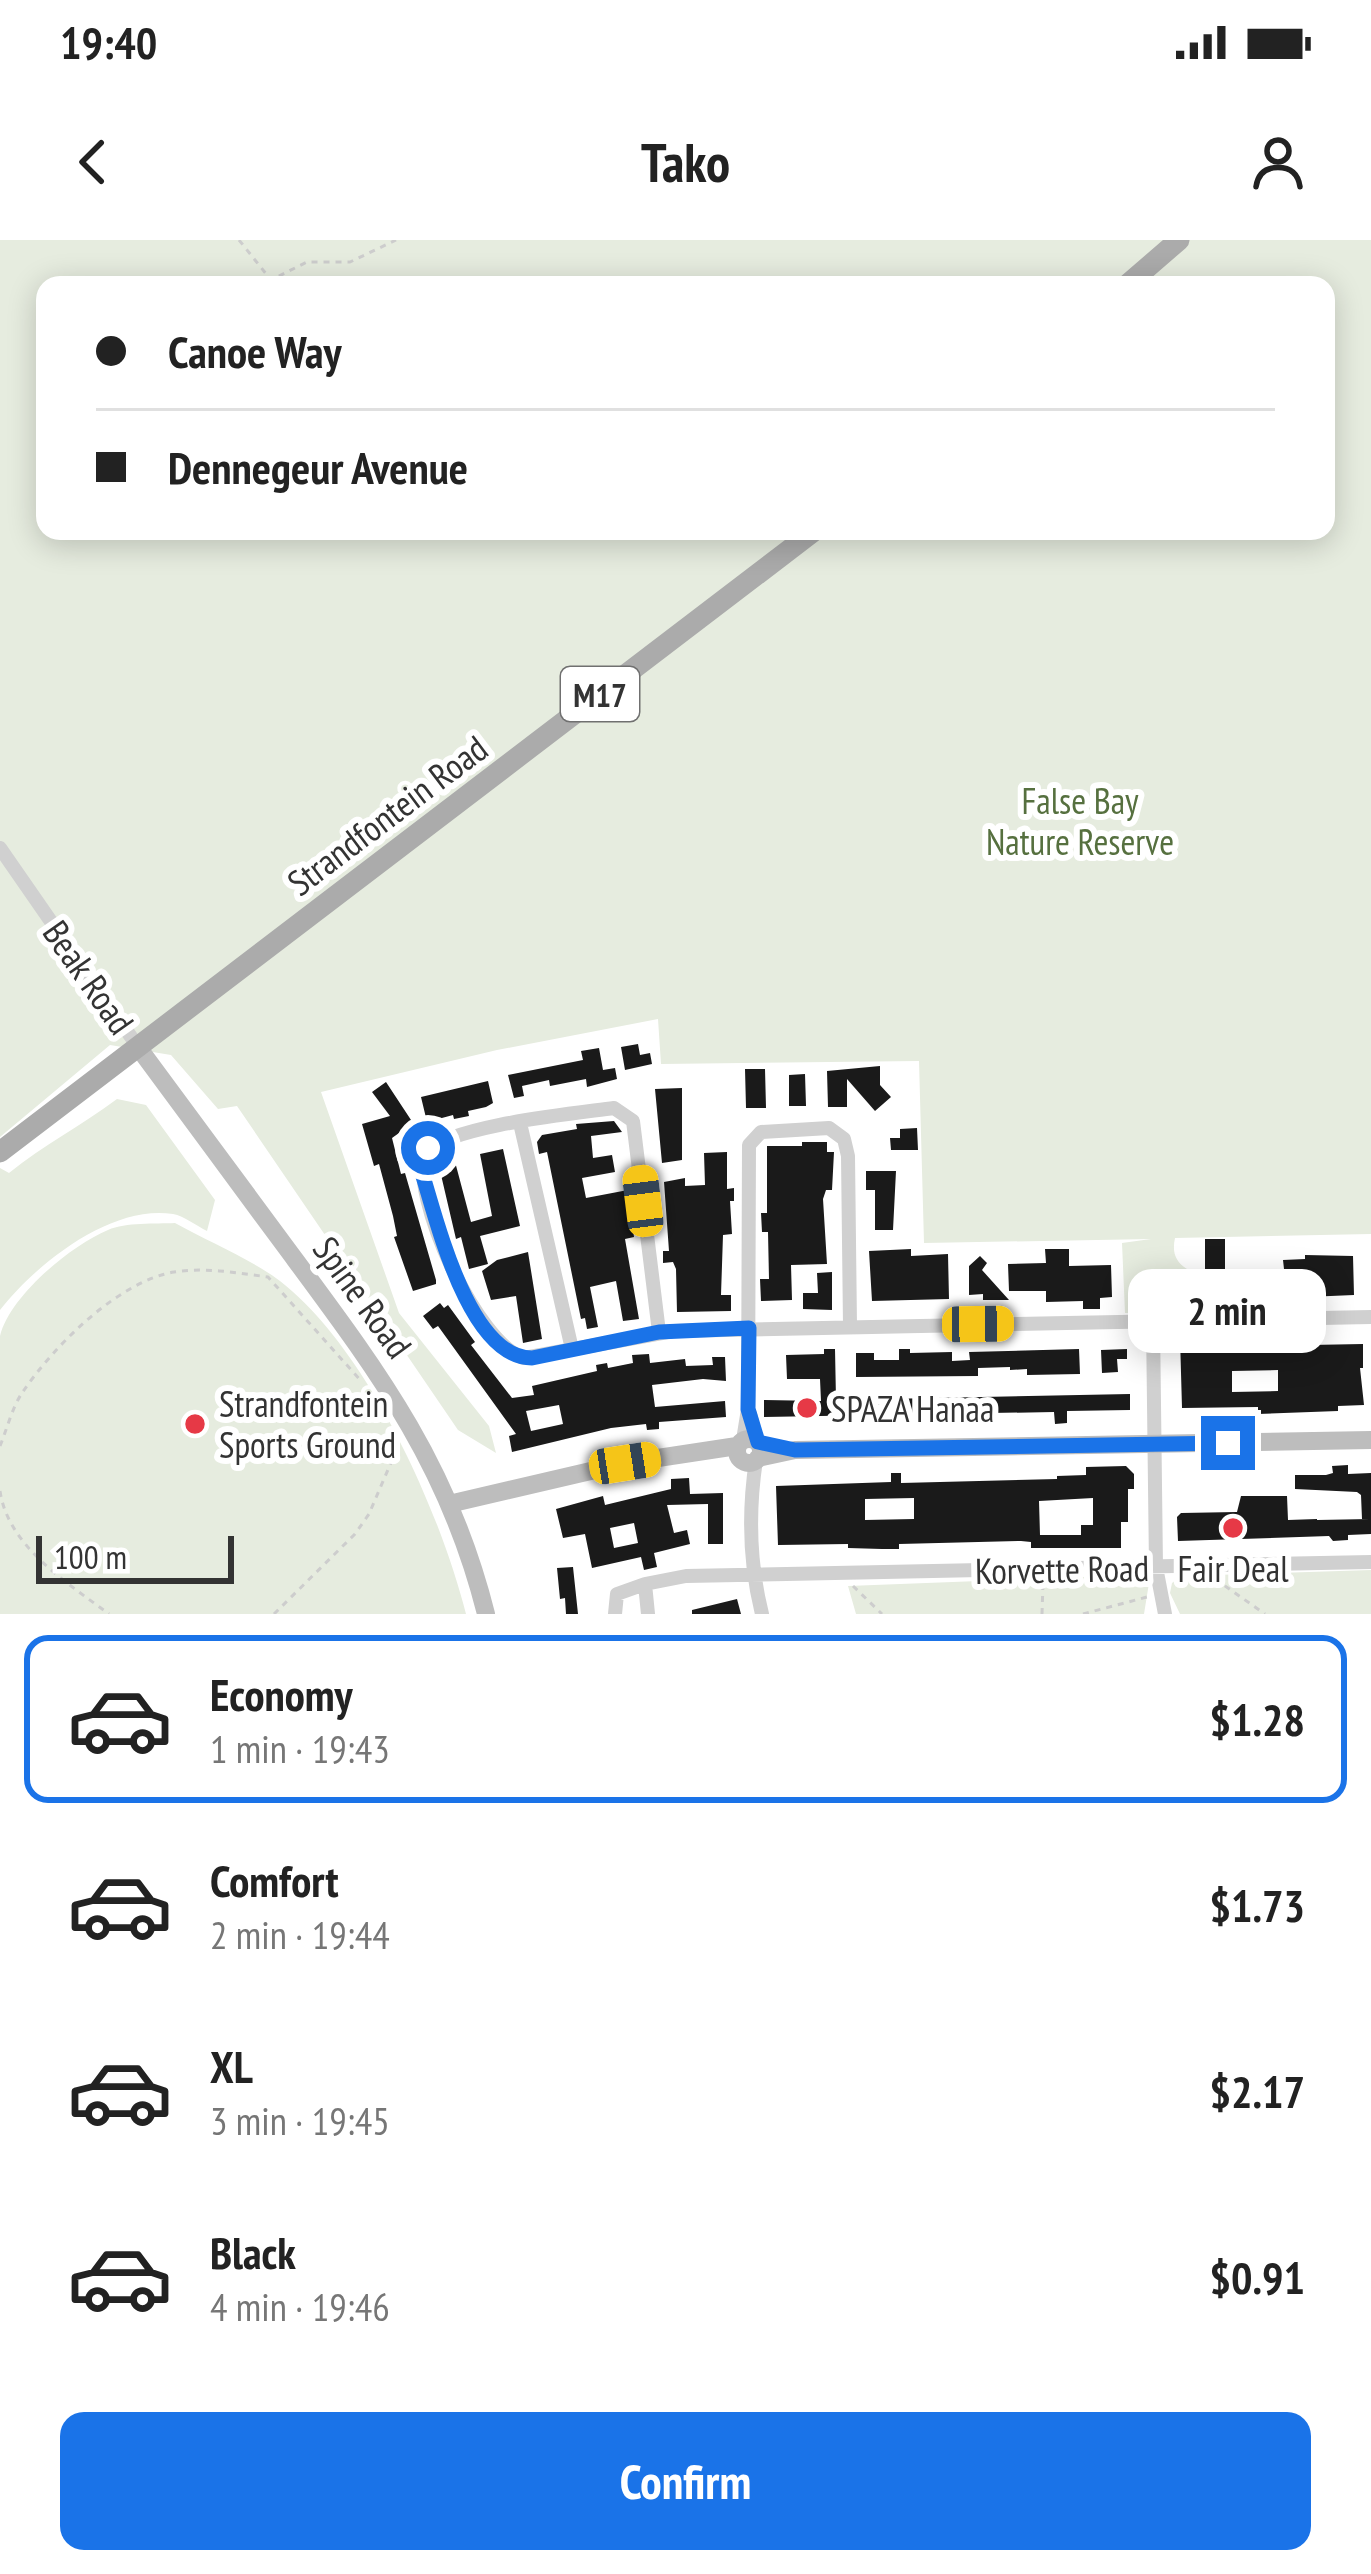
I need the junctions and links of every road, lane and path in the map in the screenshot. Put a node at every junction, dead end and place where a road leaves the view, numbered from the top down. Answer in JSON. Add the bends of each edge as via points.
{"nodes":[{"id":1,"x":239,"y":240,"type":"edge"},
{"id":2,"x":396,"y":240,"type":"edge"},
{"id":3,"x":1179,"y":240,"type":"edge"},
{"id":4,"x":268,"y":276,"type":"edge"},
{"id":5,"x":279,"y":276,"type":"edge"},
{"id":6,"x":1137,"y":276,"type":"edge"},
{"id":7,"x":802,"y":540,"type":"edge"},
{"id":8,"x":0,"y":848,"type":"edge"},
{"id":9,"x":138,"y":1047,"type":"junction"},
{"id":10,"x":520,"y":1123,"type":"junction"},
{"id":11,"x":0,"y":1152,"type":"edge"},
{"id":12,"x":1371,"y":1317,"type":"edge"},
{"id":13,"x":1153,"y":1322,"type":"junction"},
{"id":14,"x":850,"y":1326,"type":"junction"},
{"id":15,"x":749,"y":1328,"type":"junction"},
{"id":16,"x":659,"y":1332,"type":"junction"},
{"id":17,"x":572,"y":1349,"type":"junction"},
{"id":18,"x":1371,"y":1440,"type":"edge"},
{"id":19,"x":1156,"y":1444,"type":"junction"},
{"id":20,"x":0,"y":1446,"type":"edge"},
{"id":21,"x":749,"y":1451,"type":"junction"},
{"id":22,"x":0,"y":1491,"type":"edge"},
{"id":23,"x":449,"y":1504,"type":"junction"},
{"id":24,"x":1371,"y":1562,"type":"edge"},
{"id":25,"x":1201,"y":1565,"type":"junction"},
{"id":26,"x":1156,"y":1567,"type":"junction"},
{"id":27,"x":1044,"y":1569,"type":"junction"},
{"id":28,"x":846,"y":1573,"type":"junction"},
{"id":29,"x":754,"y":1574,"type":"junction"},
{"id":30,"x":645,"y":1584,"type":"junction"},
{"id":31,"x":1160,"y":1595,"type":"junction"},
{"id":32,"x":109,"y":1614,"type":"edge"},
{"id":33,"x":274,"y":1614,"type":"edge"},
{"id":34,"x":486,"y":1614,"type":"edge"},
{"id":35,"x":615,"y":1614,"type":"edge"},
{"id":36,"x":648,"y":1614,"type":"edge"},
{"id":37,"x":762,"y":1614,"type":"edge"},
{"id":38,"x":883,"y":1614,"type":"edge"},
{"id":39,"x":1042,"y":1614,"type":"edge"},
{"id":40,"x":1083,"y":1614,"type":"edge"},
{"id":41,"x":1165,"y":1614,"type":"edge"},
{"id":42,"x":1265,"y":1614,"type":"edge"}],
"edges":[{"from":1,"to":4,"type":"path"},
{"from":2,"to":5,"type":"path","via":[[350,262],[307,262]]},
{"from":3,"to":6,"type":"main road"},
{"from":7,"to":9,"type":"main road","name":"Strandfontein Road","number":"M17"},
{"from":8,"to":9,"type":"street","name":"Beak Road"},
{"from":9,"to":11,"type":"main road","name":"Strandfontein Road","number":"M17"},
{"from":9,"to":23,"type":"street","name":"Spine Road","via":[[382,1378]]},
{"from":10,"to":16,"type":"street","via":[[614,1108],[633,1121]]},
{"from":10,"to":17,"type":"street"},
{"from":10,"to":17,"type":"street","via":[[434,1145],[421,1166],[458,1287],[503,1348],[524,1358]]},
{"from":12,"to":13,"type":"street"},
{"from":13,"to":14,"type":"street"},
{"from":13,"to":19,"type":"street"},
{"from":14,"to":15,"type":"street"},
{"from":14,"to":15,"type":"street","via":[[848,1147],[829,1129],[771,1129],[749,1145]]},
{"from":15,"to":16,"type":"street"},
{"from":15,"to":21,"type":"street"},
{"from":16,"to":17,"type":"street"},
{"from":18,"to":19,"type":"street"},
{"from":19,"to":21,"type":"street"},
{"from":19,"to":26,"type":"street"},
{"from":20,"to":33,"type":"path","via":[[21,1395],[87,1318],[172,1272],[268,1277],[366,1387],[399,1444],[356,1534]]},
{"from":21,"to":23,"type":"street","via":[[625,1463]]},
{"from":21,"to":29,"type":"street"},
{"from":22,"to":32,"type":"path","via":[[4,1518],[51,1570]]},
{"from":23,"to":34,"type":"street","name":"Spine Road"},
{"from":24,"to":25,"type":"street","name":"Korvette Road"},
{"from":25,"to":26,"type":"street","name":"Korvette Road"},
{"from":25,"to":42,"type":"path"},
{"from":26,"to":27,"type":"street","name":"Korvette Road"},
{"from":26,"to":31,"type":"street"},
{"from":27,"to":28,"type":"street","name":"Korvette Road"},
{"from":27,"to":39,"type":"path"},
{"from":28,"to":29,"type":"street","name":"Korvette Road"},
{"from":28,"to":38,"type":"path"},
{"from":29,"to":30,"type":"street","name":"Korvette Road"},
{"from":29,"to":37,"type":"street"},
{"from":30,"to":35,"type":"street","via":[[617,1594]]},
{"from":30,"to":36,"type":"street"},
{"from":31,"to":40,"type":"path"},
{"from":31,"to":41,"type":"street"}]}
